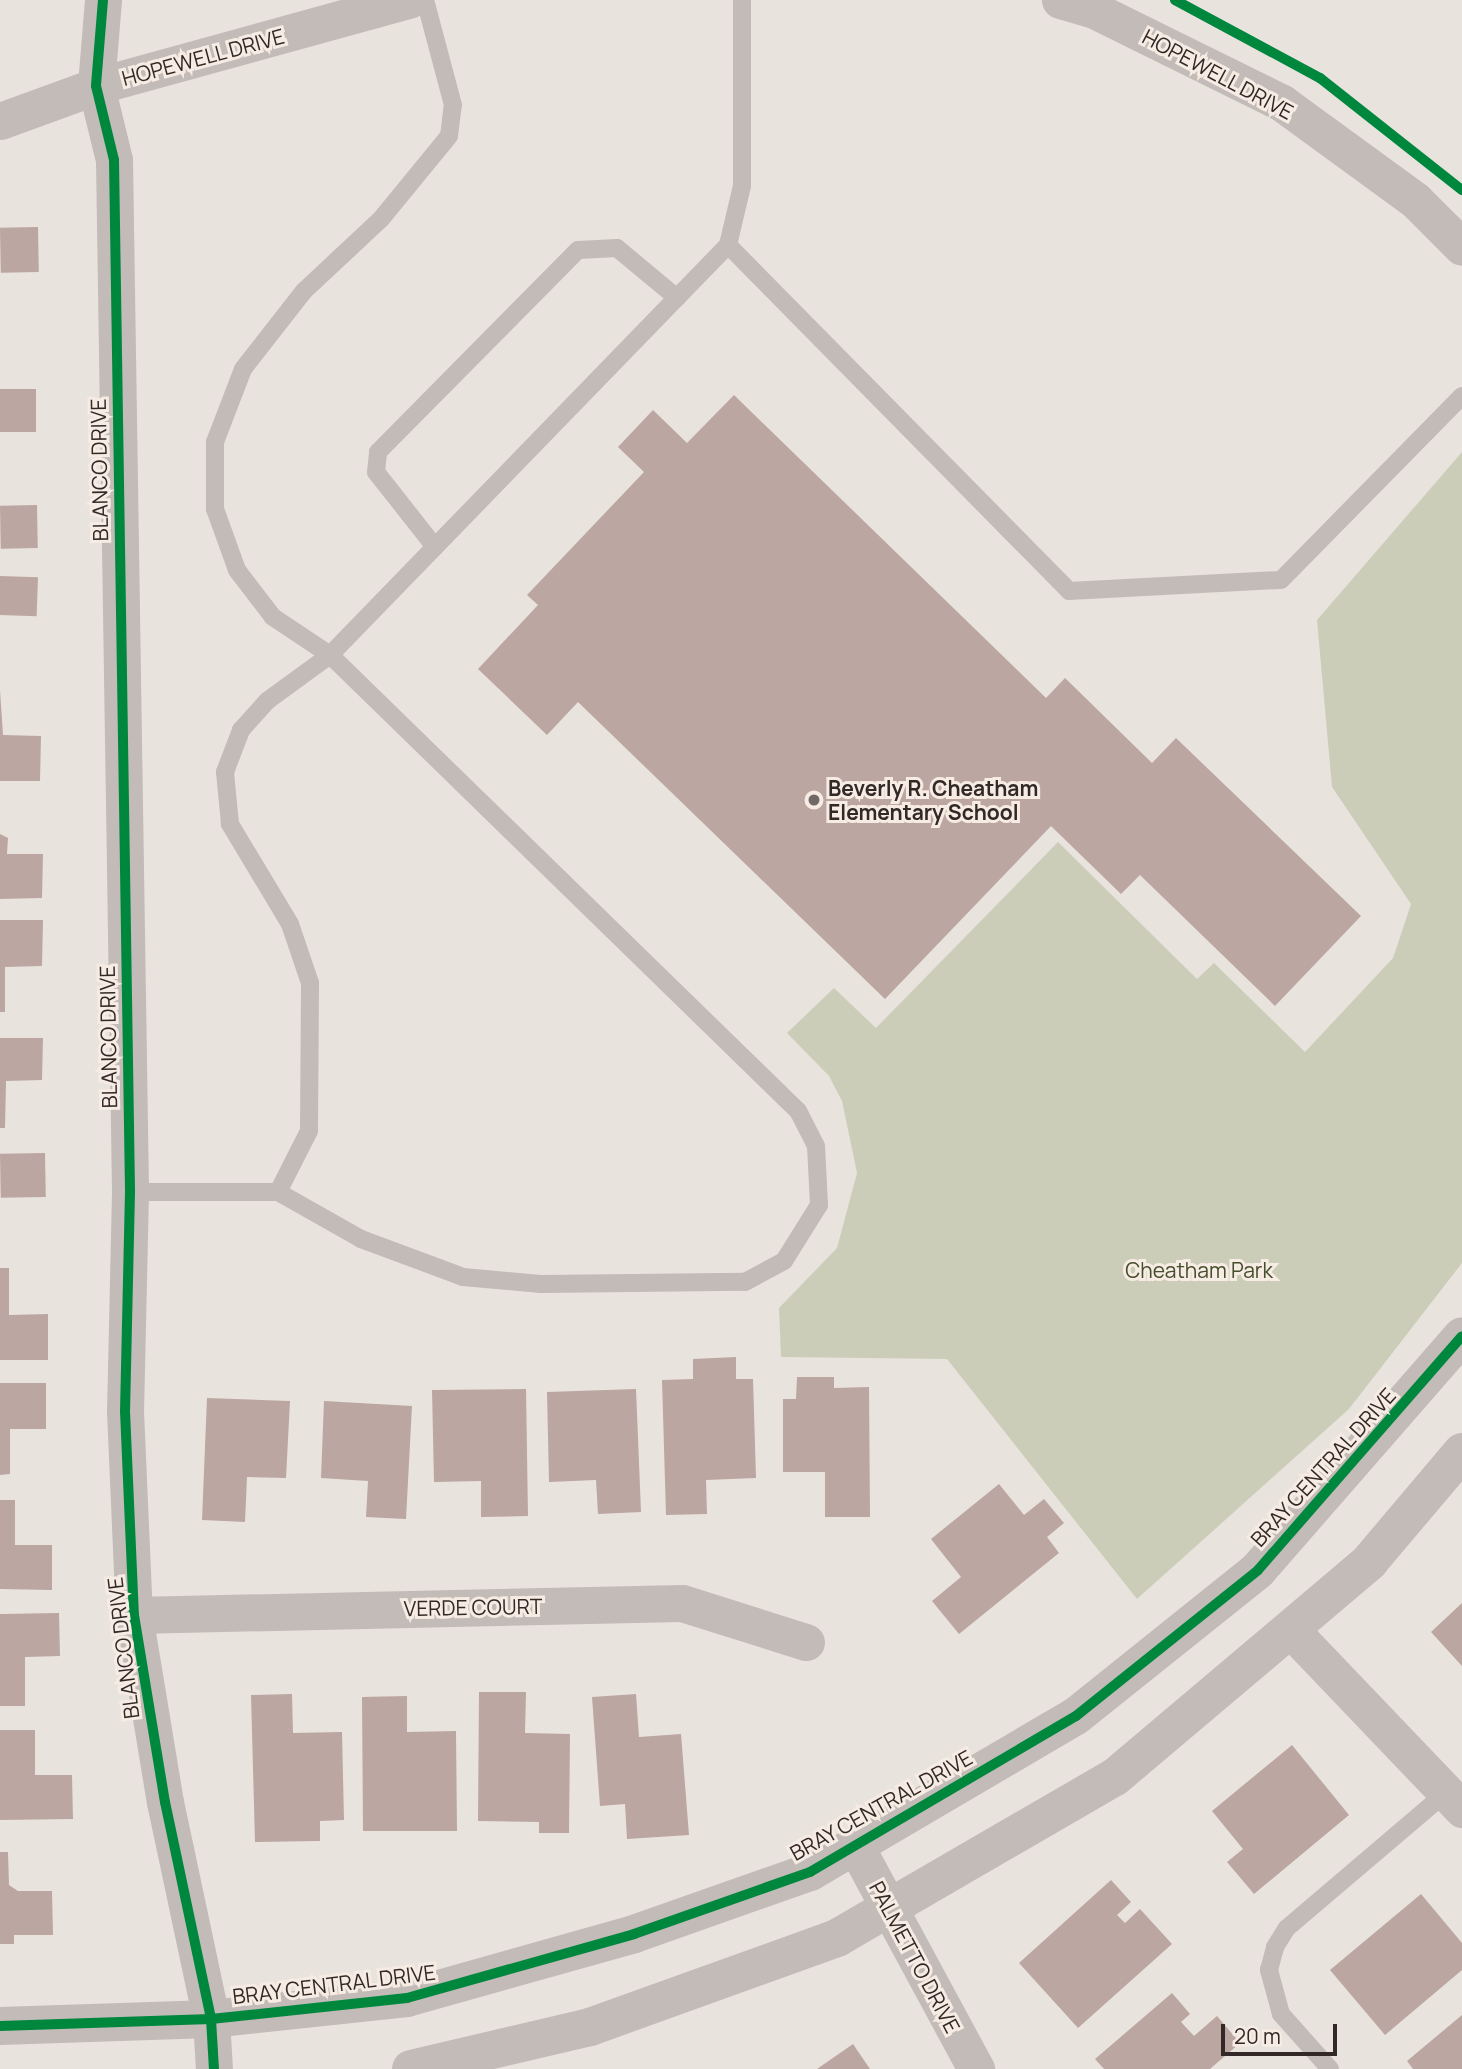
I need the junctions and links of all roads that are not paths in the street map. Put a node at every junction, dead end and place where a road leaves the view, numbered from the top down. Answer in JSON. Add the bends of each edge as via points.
{"nodes":[{"id":1,"x":103,"y":0,"type":"edge"},
{"id":2,"x":409,"y":0,"type":"edge"},
{"id":3,"x":425,"y":0,"type":"edge"},
{"id":4,"x":742,"y":0,"type":"edge"},
{"id":5,"x":1060,"y":0,"type":"edge"},
{"id":6,"x":96,"y":86,"type":"junction"},
{"id":7,"x":0,"y":121,"type":"edge"},
{"id":8,"x":728,"y":245,"type":"junction"},
{"id":9,"x":1462,"y":247,"type":"edge"},
{"id":10,"x":677,"y":298,"type":"junction"},
{"id":11,"x":1462,"y":396,"type":"edge"},
{"id":12,"x":435,"y":547,"type":"junction"},
{"id":13,"x":330,"y":655,"type":"junction"},
{"id":14,"x":130,"y":1192,"type":"junction"},
{"id":15,"x":278,"y":1192,"type":"junction"},
{"id":16,"x":1462,"y":1336,"type":"edge"},
{"id":17,"x":1462,"y":1452,"type":"edge"},
{"id":18,"x":134,"y":1615,"type":"junction"},
{"id":19,"x":1291,"y":1630,"type":"junction"},
{"id":20,"x":806,"y":1642,"type":"dead end"},
{"id":21,"x":1455,"y":1801,"type":"edge"},
{"id":22,"x":855,"y":1846,"type":"junction"},
{"id":23,"x":890,"y":1907,"type":"junction"},
{"id":24,"x":211,"y":2019,"type":"junction"},
{"id":25,"x":0,"y":2026,"type":"edge"},
{"id":26,"x":214,"y":2069,"type":"edge"},
{"id":27,"x":411,"y":2069,"type":"edge"},
{"id":28,"x":976,"y":2069,"type":"edge"},
{"id":29,"x":1330,"y":2069,"type":"edge"}],
"edges":[{"from":1,"to":6,"type":"street","name":"BLANCO DRIVE"},
{"from":2,"to":6,"type":"street","name":"HOPEWELL DRIVE"},
{"from":3,"to":13,"type":"lane","via":[[450,92],[449,136],[382,219],[304,291],[243,369],[215,442],[215,509],[237,570],[273,617]]},
{"from":4,"to":8,"type":"lane","via":[[742,186]]},
{"from":5,"to":9,"type":"street","name":"HOPEWELL DRIVE","via":[[1092,9],[1282,103],[1415,200]]},
{"from":6,"to":7,"type":"street","name":"HOPEWELL DRIVE"},
{"from":6,"to":14,"type":"street","name":"BLANCO DRIVE","via":[[114,160]]},
{"from":8,"to":10,"type":"lane"},
{"from":8,"to":11,"type":"lane","via":[[1069,591],[1281,580]]},
{"from":10,"to":12,"type":"lane"},
{"from":10,"to":12,"type":"lane","via":[[617,248],[578,250],[378,452],[376,472]]},
{"from":12,"to":13,"type":"lane"},
{"from":13,"to":15,"type":"lane","via":[[267,701],[241,730],[225,772],[230,824],[290,923],[310,983],[309,1131]]},
{"from":13,"to":15,"type":"lane","via":[[798,1111],[816,1146],[819,1205],[784,1261],[745,1282],[541,1284],[463,1277],[361,1239]]},
{"from":14,"to":15,"type":"lane"},
{"from":14,"to":18,"type":"street","name":"BLANCO DRIVE","via":[[125,1411]]},
{"from":16,"to":22,"type":"street","name":"BRAY CENTRAL DRIVE","via":[[1258,1570],[1076,1716]]},
{"from":17,"to":19,"type":"street","via":[[1369,1562]]},
{"from":18,"to":20,"type":"street","name":"VERDE COURT","via":[[682,1603]]},
{"from":18,"to":24,"type":"street","name":"BLANCO DRIVE","via":[[165,1802]]},
{"from":19,"to":21,"type":"street"},
{"from":19,"to":23,"type":"street","via":[[1115,1777]]},
{"from":21,"to":29,"type":"lane","via":[[1287,1928],[1275,1947],[1269,1970],[1281,2014]]},
{"from":22,"to":23,"type":"street","name":"PALMETTO DRIVE"},
{"from":22,"to":24,"type":"street","name":"BRAY CENTRAL DRIVE","via":[[797,1876],[475,1983],[407,1998]]},
{"from":23,"to":27,"type":"street","via":[[836,1938],[663,2003]]},
{"from":23,"to":28,"type":"street","name":"PALMETTO DRIVE"},
{"from":24,"to":25,"type":"street","name":"BRAY CENTRAL DRIVE"},
{"from":24,"to":26,"type":"street","name":"BLANCO DRIVE"}]}
